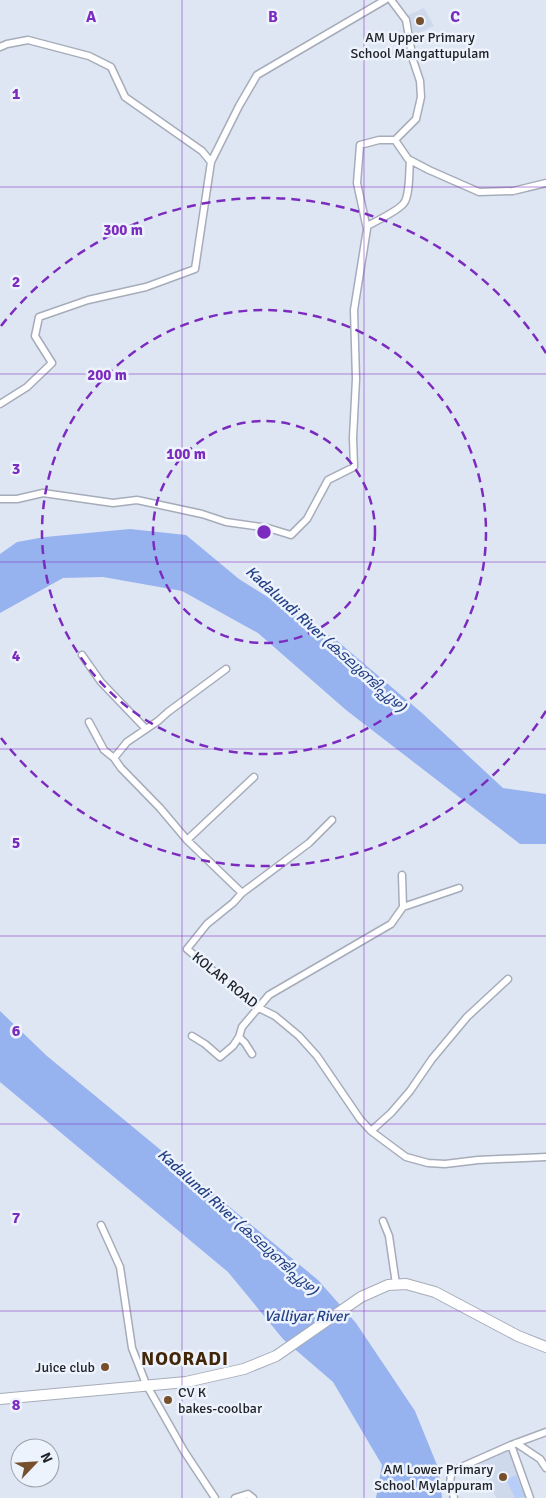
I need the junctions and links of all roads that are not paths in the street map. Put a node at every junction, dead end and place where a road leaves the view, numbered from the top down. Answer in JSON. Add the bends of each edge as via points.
{"nodes":[{"id":1,"x":385,"y":0,"type":"edge"},
{"id":2,"x":391,"y":0,"type":"edge"},
{"id":3,"x":0,"y":47,"type":"edge"},
{"id":4,"x":395,"y":140,"type":"junction"},
{"id":5,"x":410,"y":160,"type":"junction"},
{"id":6,"x":211,"y":162,"type":"junction"},
{"id":7,"x":546,"y":183,"type":"edge"},
{"id":8,"x":367,"y":226,"type":"junction"},
{"id":9,"x":0,"y":404,"type":"edge"},
{"id":10,"x":0,"y":499,"type":"edge"},
{"id":11,"x":82,"y":655,"type":"dead end"},
{"id":12,"x":226,"y":669,"type":"dead end"},
{"id":13,"x":89,"y":722,"type":"dead end"},
{"id":14,"x":146,"y":729,"type":"junction"},
{"id":15,"x":114,"y":758,"type":"junction"},
{"id":16,"x":254,"y":777,"type":"dead end"},
{"id":17,"x":332,"y":820,"type":"dead end"},
{"id":18,"x":187,"y":840,"type":"junction"},
{"id":19,"x":402,"y":875,"type":"dead end"},
{"id":20,"x":459,"y":888,"type":"dead end"},
{"id":21,"x":242,"y":893,"type":"junction"},
{"id":22,"x":402,"y":907,"type":"junction"},
{"id":23,"x":508,"y":980,"type":"dead end"},
{"id":24,"x":259,"y":1008,"type":"junction"},
{"id":25,"x":192,"y":1036,"type":"dead end"},
{"id":26,"x":239,"y":1037,"type":"junction"},
{"id":27,"x":252,"y":1054,"type":"dead end"},
{"id":28,"x":371,"y":1131,"type":"junction"},
{"id":29,"x":546,"y":1156,"type":"edge"},
{"id":30,"x":383,"y":1221,"type":"dead end"},
{"id":31,"x":100,"y":1225,"type":"dead end"},
{"id":32,"x":396,"y":1284,"type":"junction"},
{"id":33,"x":546,"y":1347,"type":"edge"},
{"id":34,"x":146,"y":1384,"type":"junction"},
{"id":35,"x":0,"y":1399,"type":"edge"},
{"id":36,"x":546,"y":1432,"type":"edge"},
{"id":37,"x":514,"y":1444,"type":"junction"},
{"id":38,"x":546,"y":1468,"type":"edge"},
{"id":39,"x":215,"y":1498,"type":"edge"},
{"id":40,"x":236,"y":1498,"type":"edge"},
{"id":41,"x":253,"y":1498,"type":"edge"},
{"id":42,"x":454,"y":1498,"type":"edge"},
{"id":43,"x":530,"y":1498,"type":"edge"}],
"edges":[{"from":1,"to":6,"type":"street","via":[[257,75]]},
{"from":2,"to":4,"type":"street","via":[[406,20],[421,97],[416,119]]},
{"from":3,"to":6,"type":"street","via":[[28,40],[89,56],[111,67],[125,96],[202,151]]},
{"from":4,"to":5,"type":"street"},
{"from":4,"to":8,"type":"street","via":[[379,140],[360,146],[357,183]]},
{"from":5,"to":7,"type":"street","via":[[479,192],[513,191]]},
{"from":5,"to":8,"type":"street","via":[[404,203]]},
{"from":6,"to":9,"type":"street","via":[[195,269],[146,287],[88,300],[38,317],[35,336],[52,363],[28,387]]},
{"from":8,"to":10,"type":"street","via":[[354,310],[354,467],[328,480],[307,519],[291,535],[137,500],[113,503],[43,493]]},
{"from":11,"to":14,"type":"street","via":[[101,682]]},
{"from":12,"to":14,"type":"street"},
{"from":13,"to":15,"type":"street","via":[[104,750]]},
{"from":14,"to":15,"type":"street"},
{"from":15,"to":18,"type":"street"},
{"from":16,"to":18,"type":"street"},
{"from":17,"to":21,"type":"street","via":[[308,843]]},
{"from":18,"to":21,"type":"street"},
{"from":19,"to":22,"type":"street"},
{"from":20,"to":22,"type":"street"},
{"from":21,"to":24,"type":"street","name":"KOLAR ROAD","via":[[207,924],[187,949]]},
{"from":22,"to":24,"type":"street","via":[[391,924],[269,995]]},
{"from":23,"to":28,"type":"street","via":[[467,1017],[410,1091]]},
{"from":24,"to":26,"type":"street","via":[[242,1027]]},
{"from":24,"to":28,"type":"street","name":"KOLAR ROAD","via":[[275,1016],[317,1056]]},
{"from":25,"to":26,"type":"street","via":[[220,1057]]},
{"from":26,"to":27,"type":"street"},
{"from":28,"to":29,"type":"street","name":"KOLAR ROAD","via":[[406,1157],[428,1163]]},
{"from":30,"to":32,"type":"street","via":[[389,1236]]},
{"from":31,"to":34,"type":"street","via":[[120,1267],[132,1348]]},
{"from":32,"to":33,"type":"main road","via":[[435,1292],[518,1336]]},
{"from":32,"to":34,"type":"main road","via":[[361,1297],[276,1356],[244,1369],[186,1382]]},
{"from":34,"to":35,"type":"main road"},
{"from":34,"to":39,"type":"street"},
{"from":36,"to":37,"type":"street"},
{"from":37,"to":38,"type":"street","via":[[540,1459]]},
{"from":37,"to":42,"type":"street","via":[[459,1468],[451,1475]]},
{"from":37,"to":43,"type":"street"},
{"from":40,"to":41,"type":"street","via":[[248,1494]]}]}
